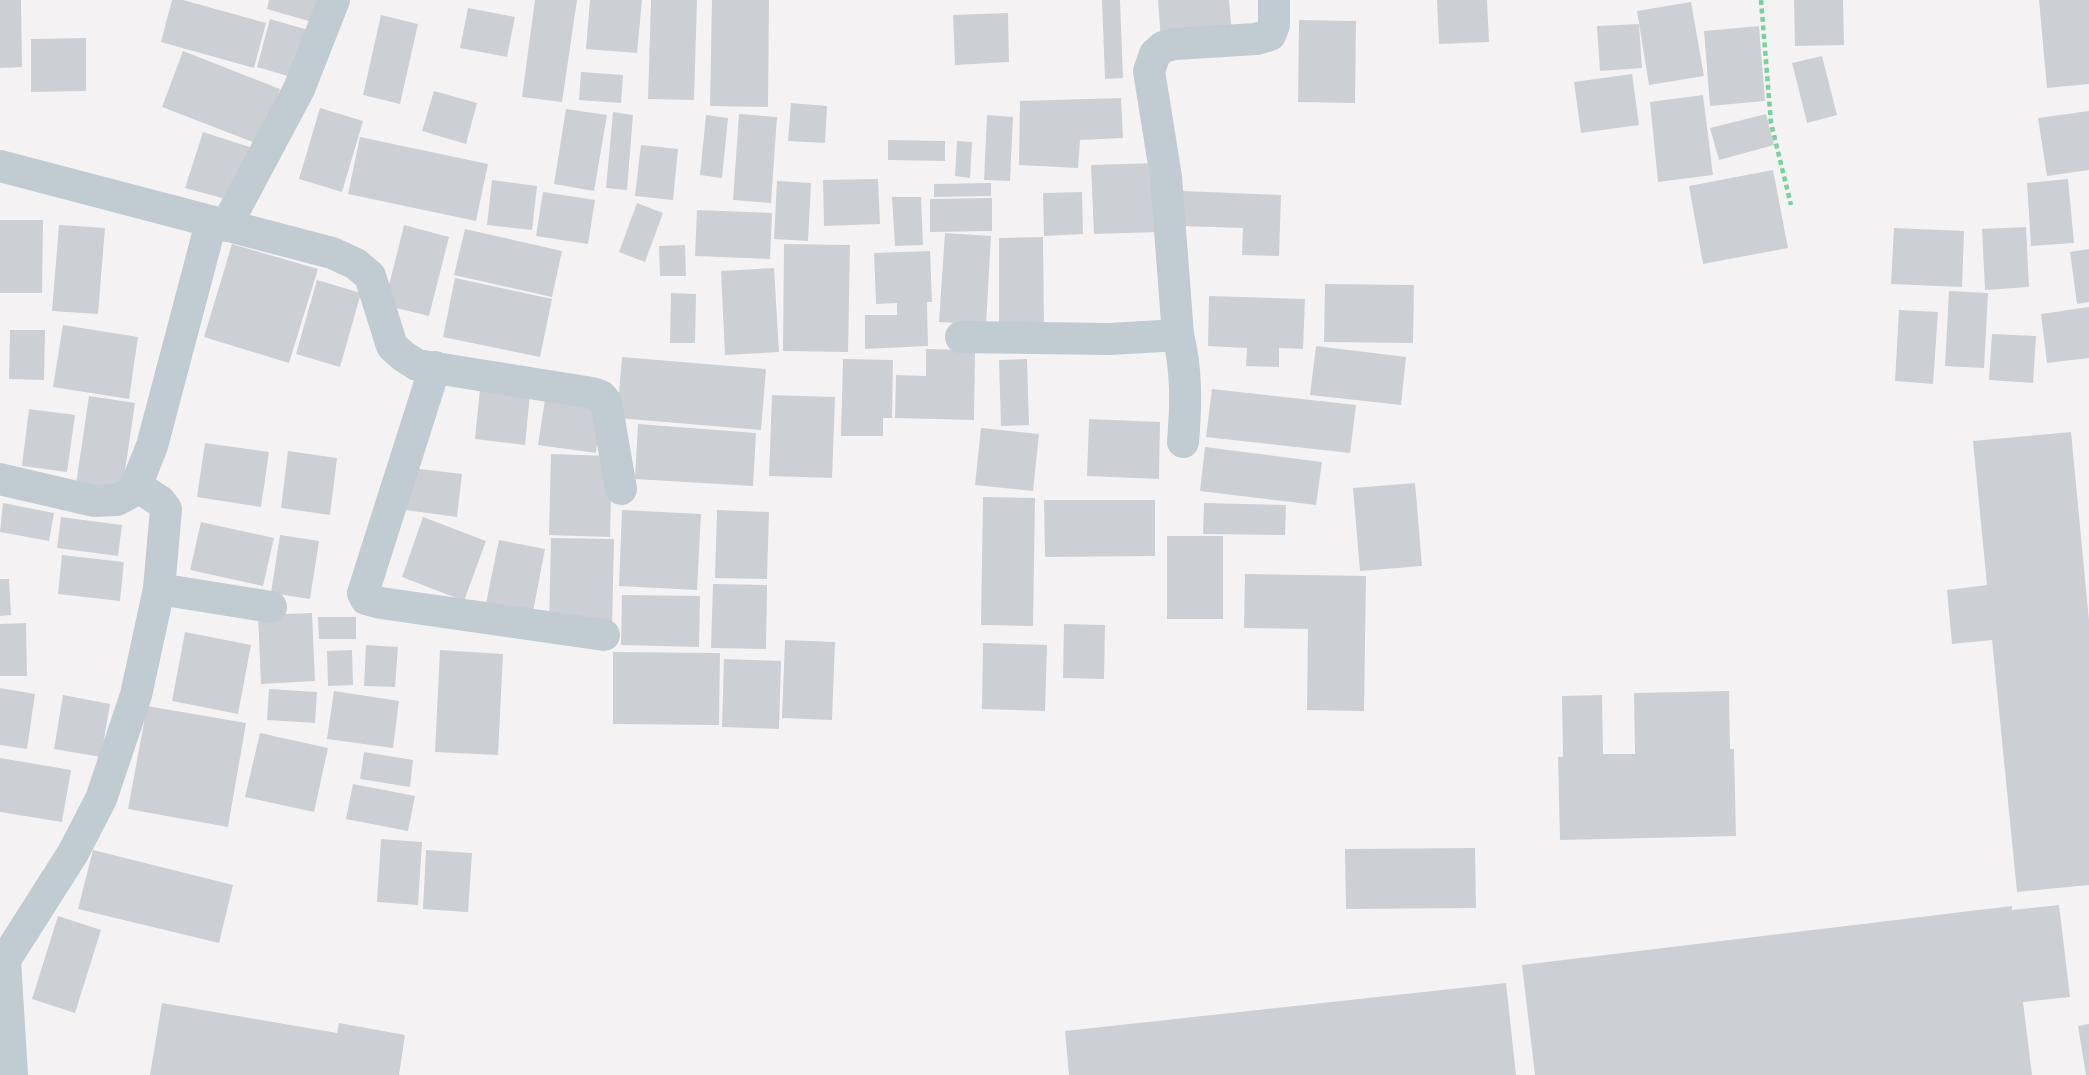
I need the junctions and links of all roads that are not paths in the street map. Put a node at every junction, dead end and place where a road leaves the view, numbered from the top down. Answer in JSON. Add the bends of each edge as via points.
{"nodes":[{"id":1,"x":334,"y":0,"type":"edge"},
{"id":2,"x":1274,"y":0,"type":"edge"},
{"id":3,"x":0,"y":166,"type":"edge"},
{"id":4,"x":218,"y":224,"type":"junction"},
{"id":5,"x":1178,"y":335,"type":"junction"},
{"id":6,"x":961,"y":337,"type":"dead end"},
{"id":7,"x":435,"y":367,"type":"junction"},
{"id":8,"x":1183,"y":442,"type":"dead end"},
{"id":9,"x":0,"y":479,"type":"edge"},
{"id":10,"x":136,"y":486,"type":"junction"},
{"id":11,"x":621,"y":489,"type":"dead end"},
{"id":12,"x":159,"y":589,"type":"junction"},
{"id":13,"x":271,"y":607,"type":"dead end"},
{"id":14,"x":604,"y":635,"type":"dead end"},
{"id":15,"x":12,"y":1075,"type":"edge"}],
"edges":[{"from":1,"to":4,"type":"street","via":[[299,89]]},
{"from":2,"to":5,"type":"street","via":[[1274,25],[1269,35],[1175,44],[1163,47],[1151,61],[1166,177]]},
{"from":3,"to":4,"type":"street"},
{"from":4,"to":7,"type":"street","via":[[332,253],[356,264],[370,276],[392,346],[417,365]]},
{"from":4,"to":10,"type":"street"},
{"from":5,"to":6,"type":"street"},
{"from":5,"to":8,"type":"street","via":[[1186,395]]},
{"from":7,"to":11,"type":"street","via":[[601,396],[606,402]]},
{"from":7,"to":14,"type":"street","via":[[374,552],[363,593],[366,599]]},
{"from":9,"to":10,"type":"street","via":[[94,501],[117,500]]},
{"from":10,"to":12,"type":"street","via":[[166,509]]},
{"from":12,"to":13,"type":"street"},
{"from":12,"to":15,"type":"street","via":[[136,695],[101,799],[73,853],[5,960]]}]}
